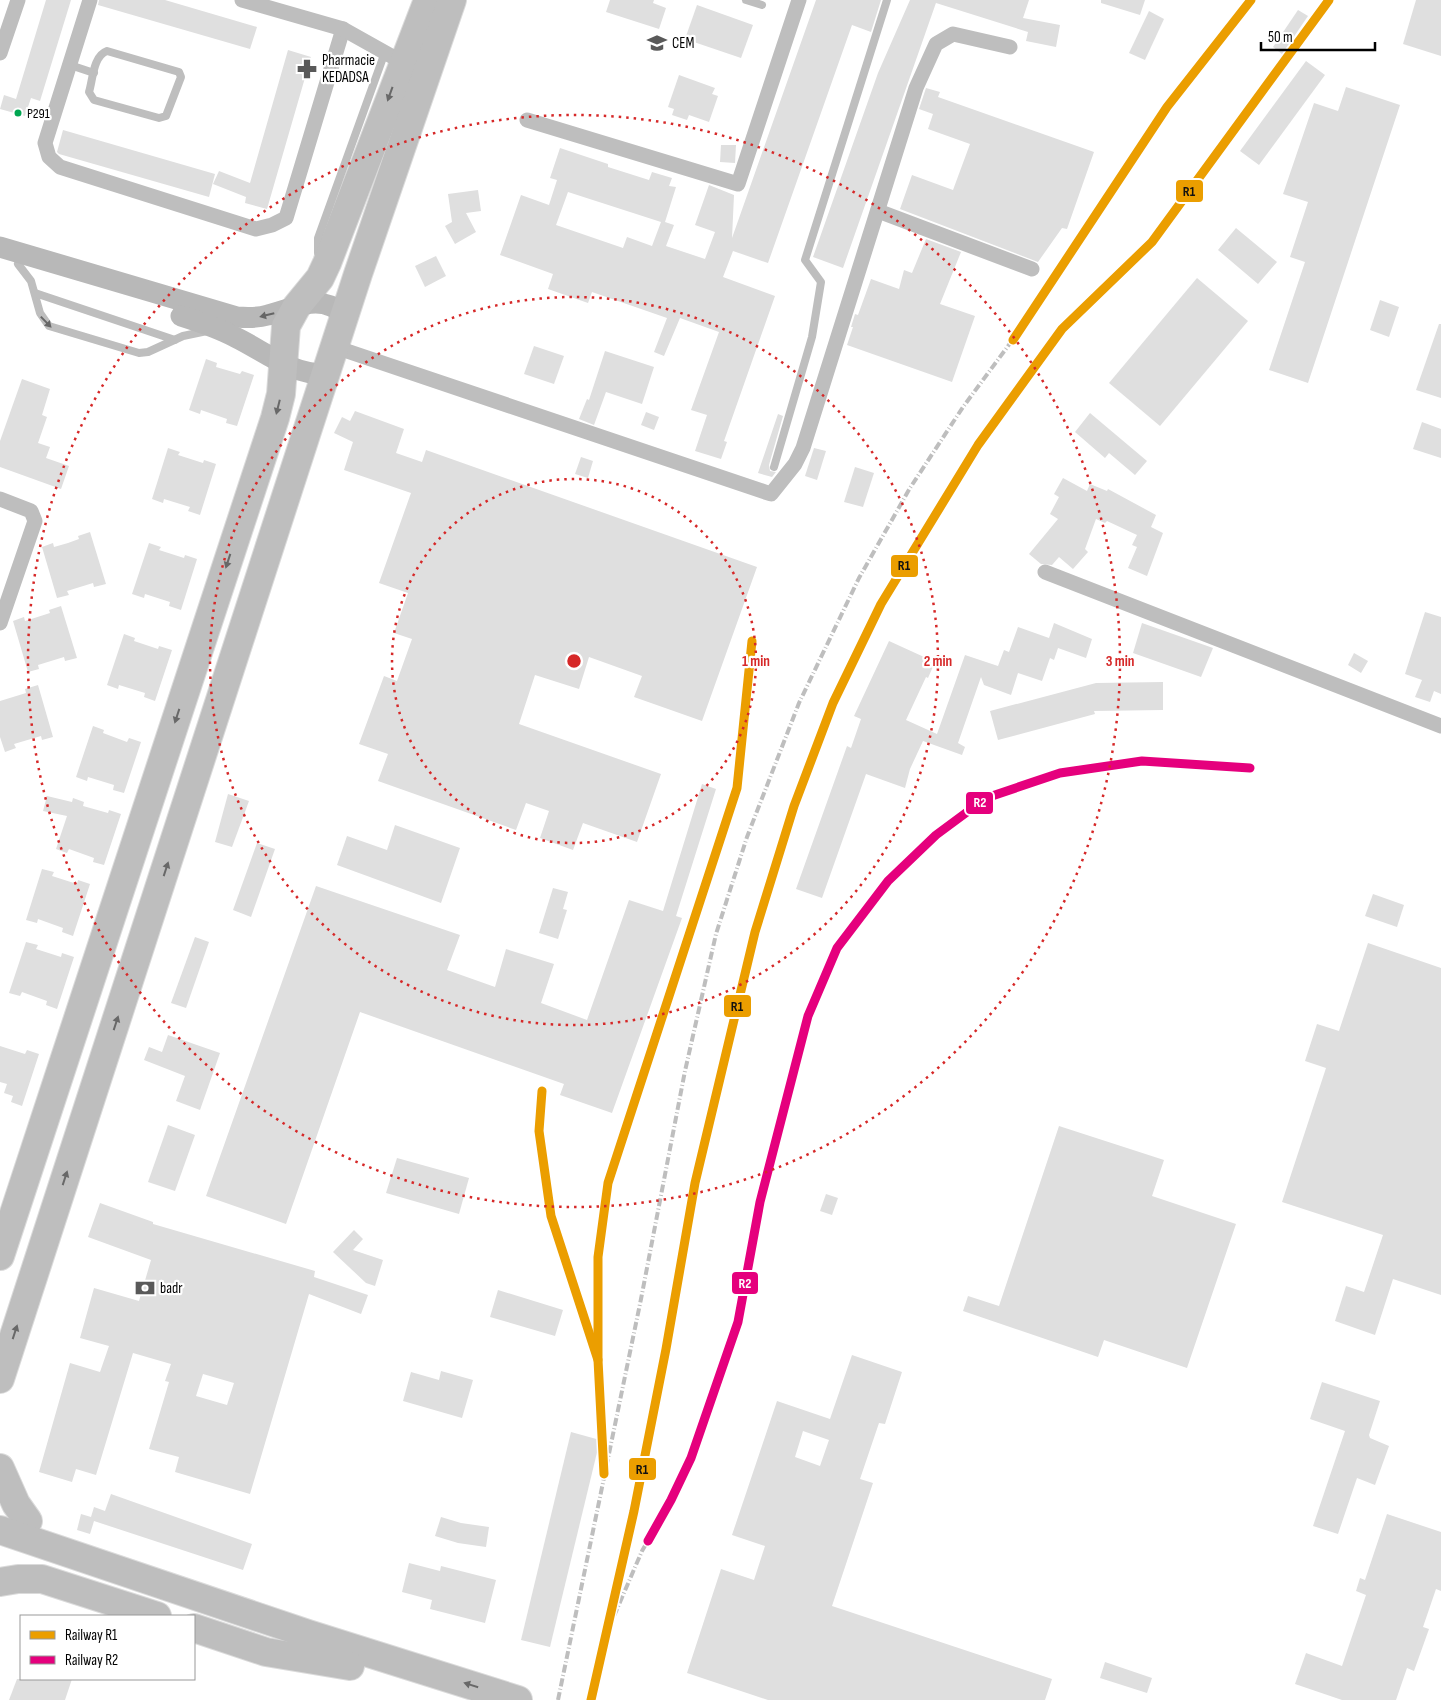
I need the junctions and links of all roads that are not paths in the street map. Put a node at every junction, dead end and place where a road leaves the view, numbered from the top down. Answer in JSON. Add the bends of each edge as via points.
{"nodes":[{"id":1,"x":18,"y":0,"type":"edge"},
{"id":2,"x":90,"y":0,"type":"edge"},
{"id":3,"x":242,"y":0,"type":"edge"},
{"id":4,"x":428,"y":0,"type":"edge"},
{"id":5,"x":452,"y":0,"type":"edge"},
{"id":6,"x":746,"y":0,"type":"edge"},
{"id":7,"x":799,"y":0,"type":"edge"},
{"id":8,"x":887,"y":0,"type":"edge"},
{"id":9,"x":762,"y":5,"type":"dead end"},
{"id":10,"x":343,"y":29,"type":"junction"},
{"id":11,"x":3,"y":35,"type":"edge"},
{"id":12,"x":1010,"y":46,"type":"dead end"},
{"id":13,"x":0,"y":53,"type":"edge"},
{"id":14,"x":393,"y":57,"type":"junction"},
{"id":15,"x":70,"y":65,"type":"junction"},
{"id":16,"x":94,"y":72,"type":"junction"},
{"id":17,"x":426,"y":75,"type":"junction"},
{"id":18,"x":527,"y":120,"type":"dead end"},
{"id":19,"x":878,"y":211,"type":"junction"},
{"id":20,"x":0,"y":247,"type":"edge"},
{"id":21,"x":9,"y":261,"type":"edge"},
{"id":22,"x":328,"y":263,"type":"junction"},
{"id":23,"x":1032,"y":269,"type":"dead end"},
{"id":24,"x":358,"y":274,"type":"junction"},
{"id":25,"x":35,"y":293,"type":"junction"},
{"id":26,"x":297,"y":306,"type":"junction"},
{"id":27,"x":346,"y":315,"type":"junction"},
{"id":28,"x":218,"y":329,"type":"junction"},
{"id":29,"x":174,"y":340,"type":"junction"},
{"id":30,"x":335,"y":347,"type":"junction"},
{"id":31,"x":283,"y":364,"type":"junction"},
{"id":32,"x":326,"y":374,"type":"junction"},
{"id":33,"x":774,"y":467,"type":"dead end"},
{"id":34,"x":0,"y":499,"type":"edge"},
{"id":35,"x":1045,"y":572,"type":"dead end"},
{"id":36,"x":0,"y":623,"type":"edge"},
{"id":37,"x":1441,"y":726,"type":"edge"},
{"id":38,"x":0,"y":1256,"type":"edge"},
{"id":39,"x":0,"y":1379,"type":"edge"},
{"id":40,"x":0,"y":1468,"type":"edge"},
{"id":41,"x":0,"y":1510,"type":"edge"},
{"id":42,"x":28,"y":1521,"type":"junction"},
{"id":43,"x":0,"y":1530,"type":"edge"},
{"id":44,"x":0,"y":1550,"type":"edge"},
{"id":45,"x":0,"y":1567,"type":"edge"},
{"id":46,"x":42,"y":1579,"type":"junction"},
{"id":47,"x":0,"y":1582,"type":"edge"},
{"id":48,"x":154,"y":1615,"type":"edge"},
{"id":49,"x":200,"y":1615,"type":"edge"},
{"id":50,"x":347,"y":1656,"type":"junction"},
{"id":51,"x":459,"y":1700,"type":"edge"},
{"id":52,"x":518,"y":1700,"type":"edge"}],
"edges":[{"from":1,"to":11,"type":"street"},
{"from":2,"to":15,"type":"street"},
{"from":3,"to":10,"type":"street"},
{"from":4,"to":14,"type":"highway"},
{"from":5,"to":17,"type":"highway"},
{"from":6,"to":9,"type":"lane"},
{"from":7,"to":18,"type":"street","via":[[738,184]]},
{"from":8,"to":33,"type":"lane","via":[[805,260],[820,282],[812,337]]},
{"from":10,"to":14,"type":"street"},
{"from":10,"to":15,"type":"street","via":[[286,218],[272,226],[256,229],[60,167],[49,157],[45,143]]},
{"from":11,"to":13,"type":"street"},
{"from":12,"to":19,"type":"street","via":[[953,34],[936,44],[916,88]]},
{"from":14,"to":17,"type":"street"},
{"from":14,"to":22,"type":"highway"},
{"from":15,"to":16,"type":"lane"},
{"from":16,"to":16,"type":"lane","via":[[98,58],[107,51],[178,72],[180,77],[169,112],[159,118],[94,100],[90,92]]},
{"from":17,"to":24,"type":"highway"},
{"from":19,"to":23,"type":"street"},
{"from":19,"to":30,"type":"street","via":[[803,448],[795,464],[771,494]]},
{"from":26,"to":20,"type":"street","one_way":true,"via":[[259,317],[237,317]]},
{"from":21,"to":25,"type":"lane","via":[[31,282]]},
{"from":21,"to":28,"type":"street"},
{"from":22,"to":24,"type":"highway"},
{"from":22,"to":26,"type":"highway"},
{"from":24,"to":27,"type":"highway"},
{"from":25,"to":29,"type":"lane"},
{"from":25,"to":29,"type":"lane","one_way":true,"via":[[42,318],[54,329],[138,353]]},
{"from":26,"to":27,"type":"street","via":[[319,303]]},
{"from":26,"to":31,"type":"highway","via":[[286,326]]},
{"from":27,"to":30,"type":"highway"},
{"from":28,"to":29,"type":"lane"},
{"from":28,"to":31,"type":"street"},
{"from":30,"to":32,"type":"highway"},
{"from":31,"to":32,"type":"street","via":[[299,372]]},
{"from":31,"to":38,"type":"highway","one_way":true,"via":[[275,418]]},
{"from":39,"to":32,"type":"highway","one_way":true},
{"from":34,"to":36,"type":"street","via":[[26,508],[34,515],[35,521]]},
{"from":35,"to":37,"type":"street"},
{"from":40,"to":42,"type":"highway","via":[[16,1504]]},
{"from":41,"to":42,"type":"highway"},
{"from":42,"to":50,"type":"highway","via":[[289,1616]]},
{"from":43,"to":49,"type":"highway"},
{"from":44,"to":49,"type":"highway"},
{"from":45,"to":46,"type":"highway"},
{"from":46,"to":47,"type":"highway"},
{"from":46,"to":48,"type":"highway"},
{"from":49,"to":50,"type":"highway"},
{"from":50,"to":51,"type":"highway"},
{"from":52,"to":50,"type":"highway","one_way":true}]}
